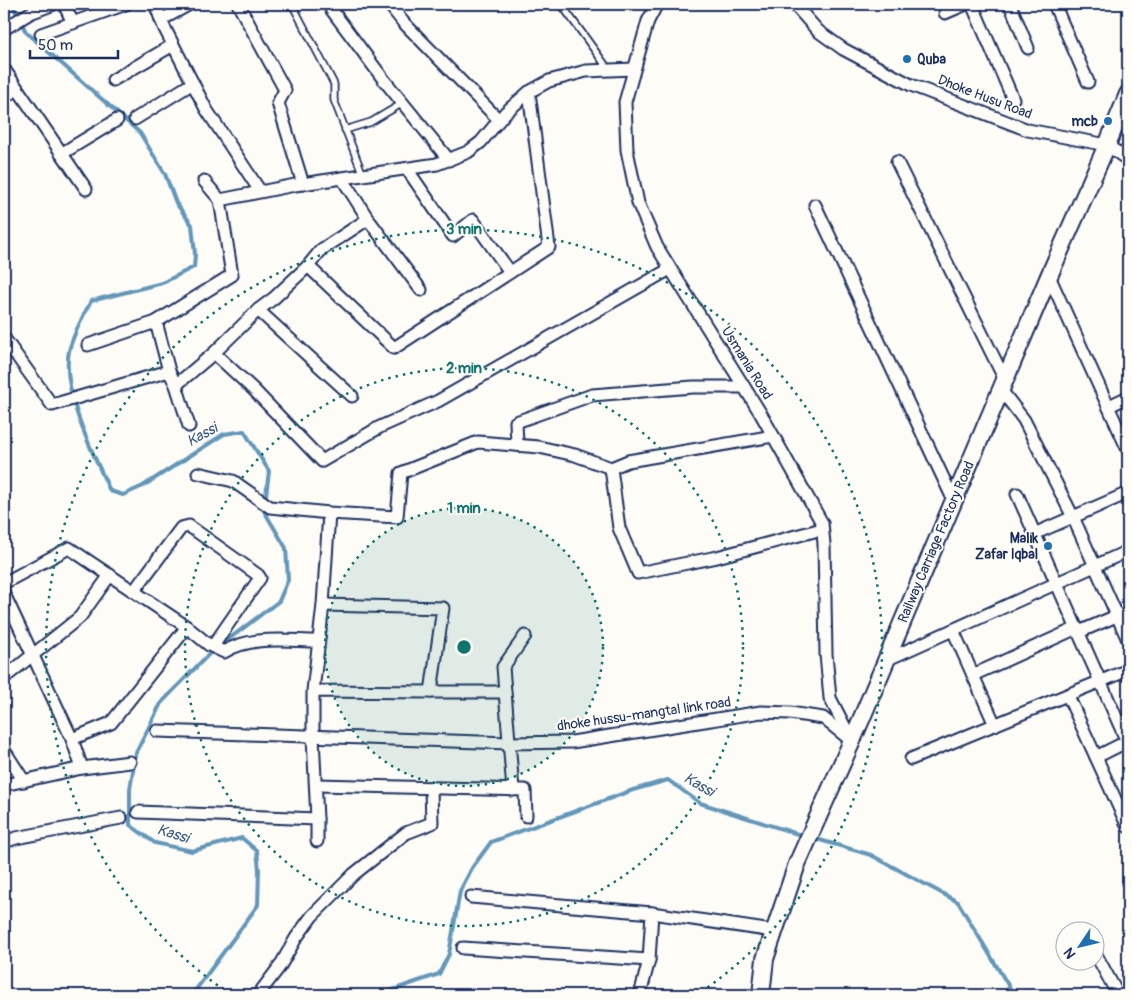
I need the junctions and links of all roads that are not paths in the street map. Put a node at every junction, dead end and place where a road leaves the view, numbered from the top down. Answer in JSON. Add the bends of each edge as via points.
{"nodes":[{"id":1,"x":54,"y":4,"type":"edge"},
{"id":2,"x":64,"y":4,"type":"edge"},
{"id":3,"x":126,"y":4,"type":"edge"},
{"id":4,"x":155,"y":4,"type":"edge"},
{"id":5,"x":190,"y":4,"type":"edge"},
{"id":6,"x":238,"y":4,"type":"edge"},
{"id":7,"x":292,"y":4,"type":"edge"},
{"id":8,"x":390,"y":4,"type":"edge"},
{"id":9,"x":562,"y":4,"type":"edge"},
{"id":10,"x":657,"y":4,"type":"edge"},
{"id":11,"x":794,"y":4,"type":"edge"},
{"id":12,"x":966,"y":4,"type":"edge"},
{"id":13,"x":972,"y":4,"type":"edge"},
{"id":14,"x":1010,"y":4,"type":"edge"},
{"id":15,"x":1054,"y":4,"type":"edge"},
{"id":16,"x":331,"y":9,"type":"dead end"},
{"id":17,"x":945,"y":13,"type":"dead end"},
{"id":18,"x":161,"y":20,"type":"junction"},
{"id":19,"x":73,"y":23,"type":"junction"},
{"id":20,"x":4,"y":29,"type":"edge"},
{"id":21,"x":41,"y":34,"type":"dead end"},
{"id":22,"x":174,"y":45,"type":"junction"},
{"id":23,"x":1028,"y":48,"type":"dead end"},
{"id":24,"x":4,"y":69,"type":"edge"},
{"id":25,"x":634,"y":69,"type":"junction"},
{"id":26,"x":609,"y":70,"type":"junction"},
{"id":27,"x":113,"y":80,"type":"dead end"},
{"id":28,"x":1088,"y":82,"type":"dead end"},
{"id":29,"x":193,"y":83,"type":"junction"},
{"id":30,"x":17,"y":89,"type":"junction"},
{"id":31,"x":529,"y":92,"type":"junction"},
{"id":32,"x":1128,"y":94,"type":"edge"},
{"id":33,"x":4,"y":97,"type":"edge"},
{"id":34,"x":1013,"y":99,"type":"dead end"},
{"id":35,"x":403,"y":104,"type":"junction"},
{"id":36,"x":135,"y":119,"type":"dead end"},
{"id":37,"x":118,"y":120,"type":"dead end"},
{"id":38,"x":499,"y":120,"type":"junction"},
{"id":39,"x":345,"y":130,"type":"junction"},
{"id":40,"x":1107,"y":146,"type":"junction"},
{"id":41,"x":61,"y":154,"type":"junction"},
{"id":42,"x":449,"y":160,"type":"junction"},
{"id":43,"x":1128,"y":160,"type":"edge"},
{"id":44,"x":897,"y":162,"type":"dead end"},
{"id":45,"x":407,"y":169,"type":"junction"},
{"id":46,"x":363,"y":175,"type":"junction"},
{"id":47,"x":342,"y":178,"type":"junction"},
{"id":48,"x":204,"y":181,"type":"dead end"},
{"id":49,"x":304,"y":184,"type":"junction"},
{"id":50,"x":86,"y":189,"type":"dead end"},
{"id":51,"x":260,"y":191,"type":"junction"},
{"id":52,"x":220,"y":200,"type":"junction"},
{"id":53,"x":815,"y":205,"type":"dead end"},
{"id":54,"x":368,"y":219,"type":"junction"},
{"id":55,"x":308,"y":266,"type":"junction"},
{"id":56,"x":670,"y":269,"type":"junction"},
{"id":57,"x":510,"y":272,"type":"junction"},
{"id":58,"x":1049,"y":276,"type":"junction"},
{"id":59,"x":421,"y":290,"type":"dead end"},
{"id":60,"x":258,"y":310,"type":"junction"},
{"id":61,"x":156,"y":322,"type":"junction"},
{"id":62,"x":4,"y":338,"type":"edge"},
{"id":63,"x":88,"y":345,"type":"dead end"},
{"id":64,"x":214,"y":353,"type":"junction"},
{"id":65,"x":170,"y":371,"type":"junction"},
{"id":66,"x":176,"y":385,"type":"junction"},
{"id":67,"x":1003,"y":385,"type":"junction"},
{"id":68,"x":744,"y":387,"type":"junction"},
{"id":69,"x":352,"y":396,"type":"dead end"},
{"id":70,"x":1128,"y":397,"type":"edge"},
{"id":71,"x":1109,"y":406,"type":"junction"},
{"id":72,"x":190,"y":426,"type":"dead end"},
{"id":73,"x":773,"y":436,"type":"junction"},
{"id":74,"x":517,"y":445,"type":"junction"},
{"id":75,"x":1128,"y":450,"type":"edge"},
{"id":76,"x":611,"y":468,"type":"junction"},
{"id":77,"x":198,"y":473,"type":"dead end"},
{"id":78,"x":1128,"y":492,"type":"edge"},
{"id":79,"x":1017,"y":494,"type":"dead end"},
{"id":80,"x":954,"y":501,"type":"junction"},
{"id":81,"x":329,"y":513,"type":"junction"},
{"id":82,"x":1073,"y":517,"type":"junction"},
{"id":83,"x":822,"y":529,"type":"junction"},
{"id":84,"x":1034,"y":534,"type":"junction"},
{"id":85,"x":1128,"y":551,"type":"edge"},
{"id":86,"x":1095,"y":566,"type":"junction"},
{"id":87,"x":110,"y":575,"type":"junction"},
{"id":88,"x":4,"y":583,"type":"edge"},
{"id":89,"x":1057,"y":584,"type":"junction"},
{"id":90,"x":134,"y":592,"type":"junction"},
{"id":91,"x":4,"y":594,"type":"edge"},
{"id":92,"x":323,"y":605,"type":"junction"},
{"id":93,"x":1123,"y":613,"type":"edge"},
{"id":94,"x":187,"y":627,"type":"junction"},
{"id":95,"x":953,"y":630,"type":"junction"},
{"id":96,"x":1078,"y":630,"type":"junction"},
{"id":97,"x":526,"y":636,"type":"dead end"},
{"id":98,"x":1128,"y":640,"type":"edge"},
{"id":99,"x":318,"y":642,"type":"junction"},
{"id":100,"x":218,"y":649,"type":"junction"},
{"id":101,"x":33,"y":654,"type":"junction"},
{"id":102,"x":886,"y":660,"type":"junction"},
{"id":103,"x":1128,"y":670,"type":"edge"},
{"id":104,"x":973,"y":675,"type":"junction"},
{"id":105,"x":4,"y":678,"type":"edge"},
{"id":106,"x":1101,"y":682,"type":"junction"},
{"id":107,"x":312,"y":691,"type":"junction"},
{"id":108,"x":431,"y":692,"type":"junction"},
{"id":109,"x":505,"y":692,"type":"junction"},
{"id":110,"x":1068,"y":696,"type":"junction"},
{"id":111,"x":995,"y":725,"type":"junction"},
{"id":112,"x":157,"y":731,"type":"dead end"},
{"id":113,"x":313,"y":738,"type":"junction"},
{"id":114,"x":72,"y":739,"type":"junction"},
{"id":115,"x":852,"y":741,"type":"junction"},
{"id":116,"x":1128,"y":742,"type":"edge"},
{"id":117,"x":510,"y":743,"type":"junction"},
{"id":118,"x":4,"y":750,"type":"edge"},
{"id":119,"x":1096,"y":757,"type":"junction"},
{"id":120,"x":911,"y":759,"type":"dead end"},
{"id":121,"x":130,"y":762,"type":"dead end"},
{"id":122,"x":82,"y":768,"type":"junction"},
{"id":123,"x":24,"y":781,"type":"junction"},
{"id":124,"x":4,"y":785,"type":"edge"},
{"id":125,"x":316,"y":785,"type":"junction"},
{"id":126,"x":431,"y":788,"type":"junction"},
{"id":127,"x":513,"y":790,"type":"junction"},
{"id":128,"x":138,"y":812,"type":"dead end"},
{"id":129,"x":1126,"y":814,"type":"edge"},
{"id":130,"x":526,"y":816,"type":"dead end"},
{"id":131,"x":121,"y":818,"type":"dead end"},
{"id":132,"x":318,"y":819,"type":"junction"},
{"id":133,"x":1128,"y":827,"type":"edge"},
{"id":134,"x":317,"y":841,"type":"dead end"},
{"id":135,"x":4,"y":842,"type":"edge"},
{"id":136,"x":471,"y":897,"type":"dead end"},
{"id":137,"x":652,"y":913,"type":"junction"},
{"id":138,"x":773,"y":932,"type":"junction"},
{"id":139,"x":463,"y":948,"type":"dead end"},
{"id":140,"x":649,"y":960,"type":"junction"},
{"id":141,"x":1104,"y":969,"type":"edge"},
{"id":142,"x":258,"y":995,"type":"edge"},
{"id":143,"x":640,"y":995,"type":"edge"},
{"id":144,"x":761,"y":995,"type":"edge"},
{"id":145,"x":1118,"y":995,"type":"edge"}],
"edges":[{"from":1,"to":20,"type":"street","via":[[30,13]]},
{"from":2,"to":19,"type":"street"},
{"from":3,"to":19,"type":"street"},
{"from":4,"to":18,"type":"street"},
{"from":5,"to":18,"type":"street"},
{"from":6,"to":49,"type":"street","via":[[285,90],[278,104]]},
{"from":7,"to":39,"type":"lane","via":[[334,84],[334,100]]},
{"from":8,"to":38,"type":"street","via":[[403,22]]},
{"from":9,"to":26,"type":"lane"},
{"from":10,"to":25,"type":"street","name":"Usmania Road","via":[[648,21]]},
{"from":11,"to":40,"type":"street","name":"Dhoke Husu Road","via":[[818,31],[843,49],[911,85],[1028,130]]},
{"from":12,"to":17,"type":"street"},
{"from":13,"to":34,"type":"street"},
{"from":14,"to":23,"type":"street"},
{"from":15,"to":28,"type":"street"},
{"from":16,"to":35,"type":"street"},
{"from":18,"to":22,"type":"street"},
{"from":19,"to":21,"type":"street"},
{"from":22,"to":27,"type":"street"},
{"from":22,"to":29,"type":"street"},
{"from":24,"to":30,"type":"street"},
{"from":25,"to":26,"type":"street"},
{"from":25,"to":56,"type":"street","name":"Usmania Road","via":[[624,102],[628,150],[638,203]]},
{"from":26,"to":31,"type":"street","via":[[586,71],[549,81]]},
{"from":29,"to":36,"type":"street"},
{"from":29,"to":51,"type":"street","via":[[206,109]]},
{"from":30,"to":33,"type":"street"},
{"from":30,"to":41,"type":"street"},
{"from":31,"to":38,"type":"street"},
{"from":31,"to":57,"type":"street","via":[[549,247]]},
{"from":32,"to":40,"type":"main road","name":"Railway Carriage Factory Road"},
{"from":35,"to":39,"type":"lane","via":[[371,122]]},
{"from":35,"to":42,"type":"street"},
{"from":37,"to":41,"type":"street"},
{"from":38,"to":42,"type":"street","via":[[482,142]]},
{"from":39,"to":46,"type":"lane"},
{"from":40,"to":43,"type":"street","name":"Dhoke Husu Road"},
{"from":40,"to":58,"type":"main road","name":"Railway Carriage Factory Road"},
{"from":41,"to":50,"type":"street"},
{"from":42,"to":45,"type":"street"},
{"from":44,"to":67,"type":"street"},
{"from":45,"to":46,"type":"street"},
{"from":45,"to":57,"type":"street","via":[[453,236],[473,220]]},
{"from":46,"to":47,"type":"street"},
{"from":47,"to":49,"type":"street"},
{"from":47,"to":54,"type":"street"},
{"from":48,"to":52,"type":"street"},
{"from":49,"to":51,"type":"street"},
{"from":51,"to":52,"type":"street"},
{"from":52,"to":61,"type":"street","via":[[232,274]]},
{"from":53,"to":80,"type":"street"},
{"from":54,"to":55,"type":"street","via":[[321,250]]},
{"from":54,"to":59,"type":"street"},
{"from":55,"to":57,"type":"street","via":[[394,348]]},
{"from":55,"to":60,"type":"street"},
{"from":56,"to":64,"type":"street","via":[[438,401],[380,427],[322,461]]},
{"from":56,"to":68,"type":"street","name":"Usmania Road"},
{"from":58,"to":67,"type":"main road","name":"Railway Carriage Factory Road"},
{"from":58,"to":71,"type":"street"},
{"from":60,"to":64,"type":"street"},
{"from":60,"to":69,"type":"street"},
{"from":61,"to":63,"type":"street"},
{"from":61,"to":65,"type":"street"},
{"from":62,"to":65,"type":"street","via":[[52,405]]},
{"from":64,"to":66,"type":"street"},
{"from":65,"to":66,"type":"street"},
{"from":66,"to":72,"type":"street"},
{"from":67,"to":80,"type":"main road","name":"Railway Carriage Factory Road"},
{"from":67,"to":82,"type":"street"},
{"from":68,"to":73,"type":"street","name":"Usmania Road"},
{"from":68,"to":74,"type":"street","via":[[693,387],[592,395],[516,422]]},
{"from":70,"to":71,"type":"street"},
{"from":71,"to":75,"type":"street"},
{"from":73,"to":76,"type":"street","via":[[628,461]]},
{"from":73,"to":83,"type":"street","name":"Usmania Road","via":[[822,523]]},
{"from":74,"to":76,"type":"street","via":[[575,455]]},
{"from":74,"to":81,"type":"street","via":[[478,442],[401,473],[397,517]]},
{"from":76,"to":83,"type":"street","via":[[619,528],[638,573],[717,557]]},
{"from":77,"to":81,"type":"street","via":[[233,481],[270,507]]},
{"from":78,"to":82,"type":"street"},
{"from":79,"to":84,"type":"street"},
{"from":80,"to":102,"type":"main road","name":"Railway Carriage Factory Road"},
{"from":81,"to":92,"type":"street"},
{"from":82,"to":84,"type":"street"},
{"from":82,"to":86,"type":"street"},
{"from":83,"to":115,"type":"street","name":"Usmania Road","via":[[830,698]]},
{"from":84,"to":89,"type":"street"},
{"from":85,"to":86,"type":"street"},
{"from":86,"to":89,"type":"street"},
{"from":86,"to":93,"type":"street"},
{"from":87,"to":88,"type":"street","via":[[69,548]]},
{"from":87,"to":90,"type":"street"},
{"from":87,"to":101,"type":"street","via":[[80,616]]},
{"from":89,"to":95,"type":"street"},
{"from":89,"to":96,"type":"street"},
{"from":90,"to":94,"type":"street"},
{"from":90,"to":100,"type":"street","via":[[181,528],[189,526],[260,578]]},
{"from":91,"to":101,"type":"street"},
{"from":92,"to":99,"type":"street"},
{"from":92,"to":108,"type":"street","via":[[443,608]]},
{"from":93,"to":96,"type":"street"},
{"from":93,"to":98,"type":"street"},
{"from":94,"to":100,"type":"street"},
{"from":94,"to":114,"type":"street","via":[[111,723]]},
{"from":95,"to":102,"type":"street"},
{"from":95,"to":104,"type":"street"},
{"from":96,"to":104,"type":"street"},
{"from":96,"to":106,"type":"street"},
{"from":97,"to":109,"type":"street","via":[[503,667]]},
{"from":99,"to":100,"type":"street","via":[[252,641]]},
{"from":99,"to":107,"type":"street"},
{"from":101,"to":105,"type":"street"},
{"from":101,"to":114,"type":"street"},
{"from":102,"to":115,"type":"main road","name":"Railway Carriage Factory Road"},
{"from":103,"to":106,"type":"street"},
{"from":104,"to":111,"type":"street"},
{"from":106,"to":110,"type":"street"},
{"from":106,"to":116,"type":"street"},
{"from":107,"to":108,"type":"street"},
{"from":107,"to":113,"type":"street"},
{"from":108,"to":109,"type":"street"},
{"from":109,"to":117,"type":"street"},
{"from":110,"to":111,"type":"street"},
{"from":110,"to":119,"type":"street"},
{"from":111,"to":120,"type":"street"},
{"from":112,"to":113,"type":"street","name":"dhoke hussu-mangtal link road"},
{"from":113,"to":117,"type":"street","name":"dhoke hussu-mangtal link road"},
{"from":113,"to":125,"type":"street"},
{"from":114,"to":122,"type":"street"},
{"from":115,"to":117,"type":"street","name":"dhoke hussu-mangtal link road","via":[[823,718],[761,712],[572,742]]},
{"from":115,"to":138,"type":"main road","name":"Railway Carriage Factory Road","via":[[796,864]]},
{"from":116,"to":119,"type":"street"},
{"from":117,"to":127,"type":"street"},
{"from":118,"to":123,"type":"street"},
{"from":119,"to":129,"type":"street"},
{"from":121,"to":122,"type":"street"},
{"from":122,"to":123,"type":"street"},
{"from":123,"to":124,"type":"street"},
{"from":125,"to":126,"type":"street"},
{"from":125,"to":132,"type":"street"},
{"from":126,"to":127,"type":"street"},
{"from":126,"to":142,"type":"street","via":[[432,824],[406,833],[354,874],[312,916]]},
{"from":127,"to":130,"type":"street","via":[[525,790]]},
{"from":128,"to":132,"type":"street"},
{"from":129,"to":133,"type":"street"},
{"from":131,"to":135,"type":"street"},
{"from":132,"to":134,"type":"street"},
{"from":136,"to":137,"type":"street"},
{"from":137,"to":138,"type":"street"},
{"from":137,"to":140,"type":"street"},
{"from":138,"to":144,"type":"main road","name":"Railway Carriage Factory Road","via":[[765,958]]},
{"from":139,"to":140,"type":"street"},
{"from":140,"to":143,"type":"street"},
{"from":141,"to":145,"type":"street"}]}
